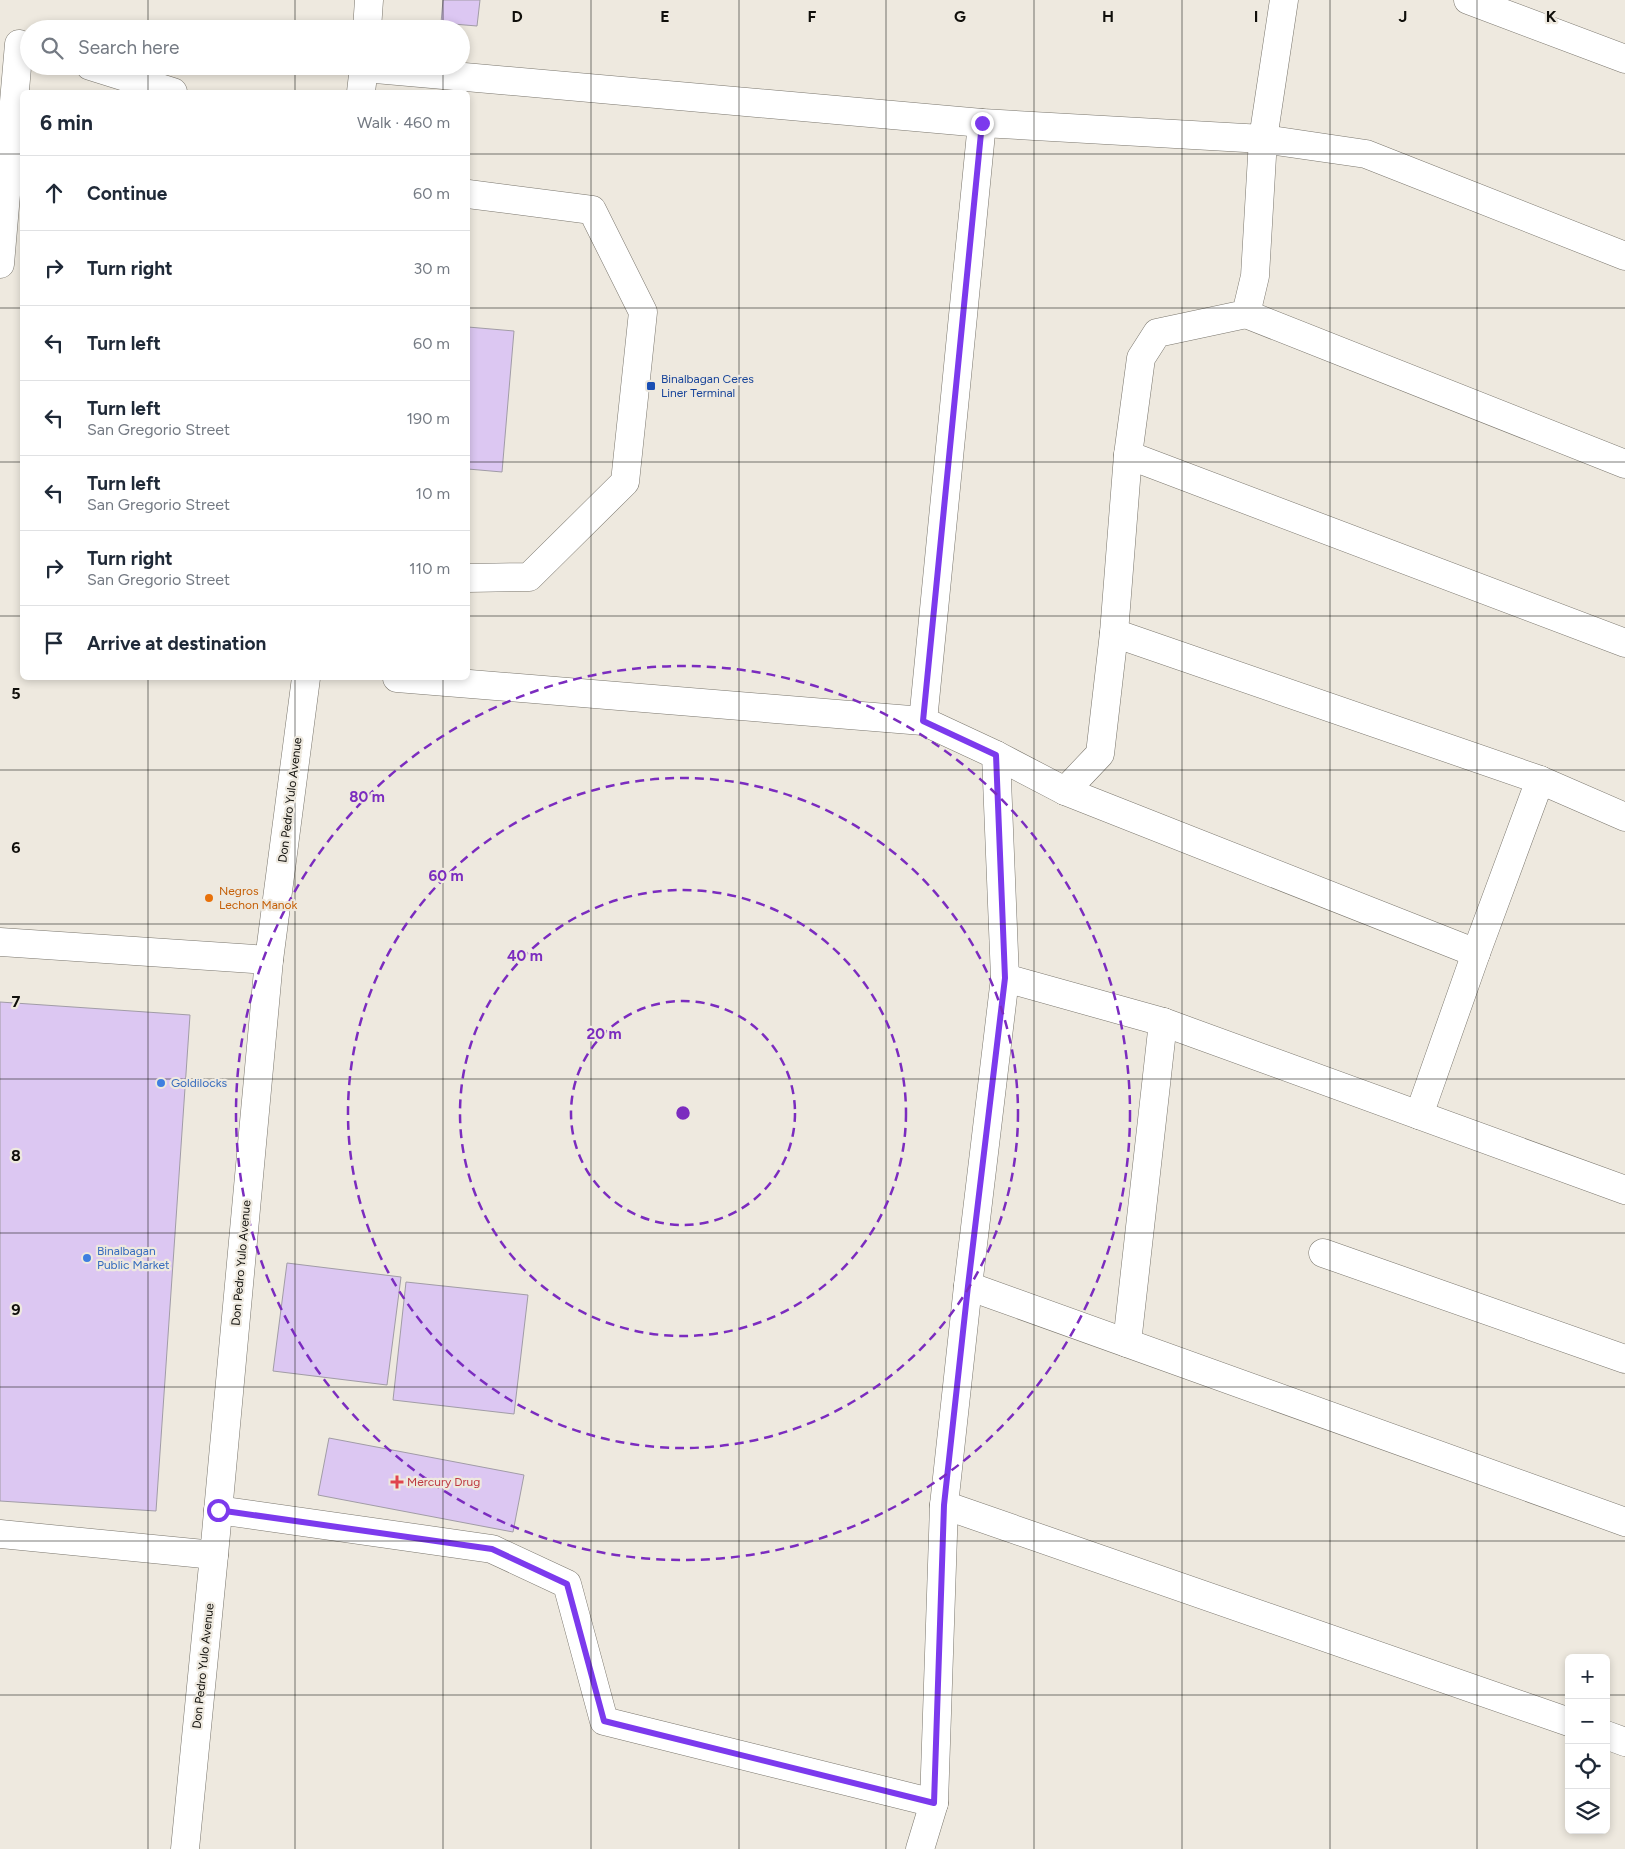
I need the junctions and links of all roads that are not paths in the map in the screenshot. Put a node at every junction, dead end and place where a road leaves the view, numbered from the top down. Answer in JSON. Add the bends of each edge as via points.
{"nodes":[{"id":1,"x":369,"y":0,"type":"edge"},
{"id":2,"x":1284,"y":0,"type":"edge"},
{"id":3,"x":1468,"y":0,"type":"edge"},
{"id":4,"x":368,"y":20,"type":"edge"},
{"id":5,"x":16,"y":43,"type":"edge"},
{"id":6,"x":1625,"y":59,"type":"edge"},
{"id":7,"x":119,"y":75,"type":"edge"},
{"id":8,"x":363,"y":76,"type":"edge"},
{"id":9,"x":167,"y":90,"type":"edge"},
{"id":10,"x":982,"y":123,"type":"junction"},
{"id":11,"x":1263,"y":139,"type":"junction"},
{"id":12,"x":470,"y":194,"type":"edge"},
{"id":13,"x":1625,"y":256,"type":"edge"},
{"id":14,"x":0,"y":264,"type":"edge"},
{"id":15,"x":1246,"y":314,"type":"junction"},
{"id":16,"x":1128,"y":455,"type":"junction"},
{"id":17,"x":1625,"y":464,"type":"edge"},
{"id":18,"x":470,"y":578,"type":"edge"},
{"id":19,"x":1114,"y":633,"type":"junction"},
{"id":20,"x":1625,"y":643,"type":"edge"},
{"id":21,"x":306,"y":680,"type":"edge"},
{"id":22,"x":421,"y":680,"type":"edge"},
{"id":23,"x":923,"y":721,"type":"junction"},
{"id":24,"x":996,"y":755,"type":"junction"},
{"id":25,"x":1540,"y":780,"type":"junction"},
{"id":26,"x":1065,"y":791,"type":"junction"},
{"id":27,"x":1625,"y":818,"type":"edge"},
{"id":28,"x":0,"y":942,"type":"edge"},
{"id":29,"x":1476,"y":953,"type":"junction"},
{"id":30,"x":270,"y":960,"type":"junction"},
{"id":31,"x":1005,"y":978,"type":"junction"},
{"id":32,"x":1163,"y":1022,"type":"junction"},
{"id":33,"x":1419,"y":1115,"type":"junction"},
{"id":34,"x":1625,"y":1190,"type":"edge"},
{"id":35,"x":1323,"y":1253,"type":"dead end"},
{"id":36,"x":968,"y":1286,"type":"junction"},
{"id":37,"x":1127,"y":1343,"type":"junction"},
{"id":38,"x":1625,"y":1359,"type":"edge"},
{"id":39,"x":944,"y":1505,"type":"junction"},
{"id":40,"x":218,"y":1510,"type":"junction"},
{"id":41,"x":1625,"y":1522,"type":"edge"},
{"id":42,"x":0,"y":1534,"type":"edge"},
{"id":43,"x":214,"y":1555,"type":"junction"},
{"id":44,"x":1565,"y":1721,"type":"edge"},
{"id":45,"x":1610,"y":1737,"type":"edge"},
{"id":46,"x":1625,"y":1742,"type":"edge"},
{"id":47,"x":934,"y":1803,"type":"junction"},
{"id":48,"x":185,"y":1849,"type":"edge"},
{"id":49,"x":920,"y":1849,"type":"edge"}],
"edges":[{"from":1,"to":4,"type":"street"},
{"from":2,"to":11,"type":"street"},
{"from":3,"to":6,"type":"street"},
{"from":5,"to":14,"type":"street"},
{"from":7,"to":9,"type":"street"},
{"from":8,"to":10,"type":"street"},
{"from":10,"to":11,"type":"street"},
{"from":10,"to":23,"type":"street"},
{"from":11,"to":13,"type":"street","via":[[1366,154]]},
{"from":11,"to":15,"type":"street","via":[[1255,276]]},
{"from":12,"to":18,"type":"street","via":[[592,210],[644,312],[625,482],[530,577]]},
{"from":15,"to":16,"type":"street","via":[[1157,333],[1141,358]]},
{"from":15,"to":17,"type":"street"},
{"from":16,"to":19,"type":"street"},
{"from":16,"to":20,"type":"street"},
{"from":19,"to":25,"type":"street"},
{"from":19,"to":26,"type":"street","via":[[1100,754]]},
{"from":21,"to":30,"type":"street","name":"Don Pedro Yulo Avenue"},
{"from":22,"to":23,"type":"street"},
{"from":23,"to":24,"type":"street"},
{"from":24,"to":26,"type":"street"},
{"from":24,"to":31,"type":"street"},
{"from":25,"to":27,"type":"street"},
{"from":25,"to":29,"type":"street"},
{"from":26,"to":29,"type":"street"},
{"from":28,"to":30,"type":"street"},
{"from":29,"to":33,"type":"street"},
{"from":30,"to":40,"type":"street","name":"Don Pedro Yulo Avenue"},
{"from":31,"to":32,"type":"street"},
{"from":31,"to":36,"type":"street"},
{"from":32,"to":33,"type":"street"},
{"from":32,"to":37,"type":"street"},
{"from":33,"to":34,"type":"street"},
{"from":35,"to":38,"type":"street"},
{"from":36,"to":37,"type":"street"},
{"from":36,"to":39,"type":"street"},
{"from":37,"to":41,"type":"street"},
{"from":39,"to":44,"type":"street"},
{"from":39,"to":47,"type":"street"},
{"from":40,"to":43,"type":"street","name":"Don Pedro Yulo Avenue"},
{"from":40,"to":47,"type":"street","via":[[492,1549],[567,1584],[604,1721]]},
{"from":42,"to":43,"type":"street"},
{"from":43,"to":48,"type":"street","name":"Don Pedro Yulo Avenue"},
{"from":45,"to":46,"type":"street"},
{"from":47,"to":49,"type":"street"}]}
